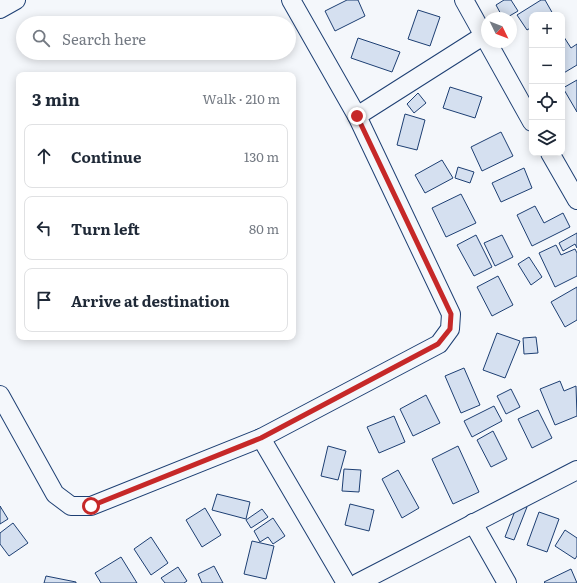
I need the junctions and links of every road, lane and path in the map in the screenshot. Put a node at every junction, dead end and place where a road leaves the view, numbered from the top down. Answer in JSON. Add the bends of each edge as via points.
{"nodes":[{"id":1,"x":16,"y":0,"type":"edge"},
{"id":2,"x":291,"y":0,"type":"edge"},
{"id":3,"x":464,"y":0,"type":"edge"},
{"id":4,"x":0,"y":10,"type":"edge"},
{"id":5,"x":481,"y":32,"type":"edge"},
{"id":6,"x":481,"y":37,"type":"edge"},
{"id":7,"x":490,"y":48,"type":"edge"},
{"id":8,"x":357,"y":116,"type":"junction"},
{"id":9,"x":531,"y":120,"type":"edge"},
{"id":10,"x":552,"y":156,"type":"edge"},
{"id":11,"x":577,"y":200,"type":"edge"},
{"id":12,"x":0,"y":395,"type":"edge"},
{"id":13,"x":261,"y":438,"type":"junction"},
{"id":14,"x":577,"y":470,"type":"edge"},
{"id":15,"x":472,"y":523,"type":"junction"},
{"id":16,"x":346,"y":583,"type":"edge"},
{"id":17,"x":358,"y":583,"type":"edge"},
{"id":18,"x":507,"y":583,"type":"edge"}],
"edges":[{"from":1,"to":4,"type":"street"},
{"from":2,"to":8,"type":"street"},
{"from":3,"to":5,"type":"street"},
{"from":6,"to":8,"type":"street"},
{"from":7,"to":9,"type":"street"},
{"from":8,"to":13,"type":"street","via":[[451,314],[450,329],[438,344]]},
{"from":10,"to":11,"type":"street"},
{"from":12,"to":13,"type":"street","via":[[55,494],[71,506],[91,506]]},
{"from":13,"to":16,"type":"street"},
{"from":14,"to":15,"type":"street"},
{"from":15,"to":17,"type":"street"},
{"from":15,"to":18,"type":"street"}]}
